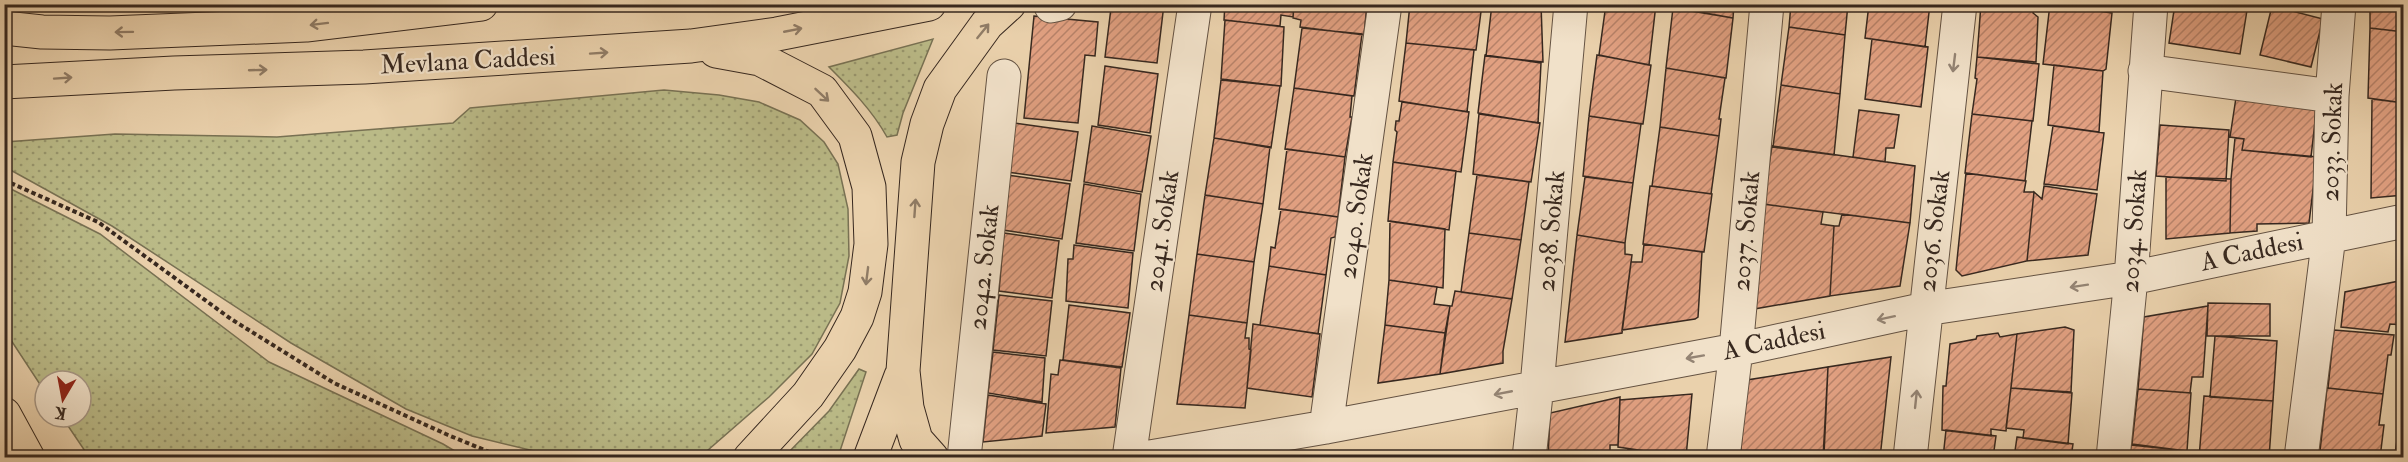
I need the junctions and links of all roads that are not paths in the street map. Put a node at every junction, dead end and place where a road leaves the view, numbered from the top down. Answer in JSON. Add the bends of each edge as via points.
{"nodes":[{"id":1,"x":481,"y":4,"type":"edge"},
{"id":2,"x":929,"y":4,"type":"edge"},
{"id":3,"x":1009,"y":4,"type":"edge"},
{"id":4,"x":1195,"y":4,"type":"edge"},
{"id":5,"x":1385,"y":4,"type":"edge"},
{"id":6,"x":1571,"y":4,"type":"edge"},
{"id":7,"x":1767,"y":4,"type":"edge"},
{"id":8,"x":1960,"y":4,"type":"edge"},
{"id":9,"x":2151,"y":4,"type":"edge"},
{"id":10,"x":2339,"y":4,"type":"edge"},
{"id":11,"x":4,"y":28,"type":"edge"},
{"id":12,"x":691,"y":46,"type":"junction"},
{"id":13,"x":2145,"y":71,"type":"junction"},
{"id":14,"x":1004,"y":76,"type":"dead end"},
{"id":15,"x":4,"y":82,"type":"edge"},
{"id":16,"x":2332,"y":96,"type":"junction"},
{"id":17,"x":2403,"y":221,"type":"edge"},
{"id":18,"x":2329,"y":236,"type":"junction"},
{"id":19,"x":2131,"y":278,"type":"junction"},
{"id":20,"x":1925,"y":309,"type":"junction"},
{"id":21,"x":1736,"y":350,"type":"junction"},
{"id":22,"x":903,"y":371,"type":"junction"},
{"id":23,"x":1537,"y":386,"type":"junction"},
{"id":24,"x":4,"y":414,"type":"edge"},
{"id":25,"x":1326,"y":428,"type":"junction"},
{"id":26,"x":28,"y":458,"type":"edge"},
{"id":27,"x":750,"y":458,"type":"edge"},
{"id":28,"x":870,"y":458,"type":"edge"},
{"id":29,"x":932,"y":458,"type":"edge"},
{"id":30,"x":964,"y":458,"type":"edge"},
{"id":31,"x":1129,"y":458,"type":"edge"},
{"id":32,"x":1144,"y":458,"type":"edge"},
{"id":33,"x":1529,"y":458,"type":"edge"},
{"id":34,"x":1723,"y":458,"type":"edge"},
{"id":35,"x":1910,"y":458,"type":"edge"},
{"id":36,"x":2113,"y":458,"type":"edge"},
{"id":37,"x":2301,"y":458,"type":"edge"}],
"edges":[{"from":1,"to":11,"type":"main road","name":"Mevlana Caddesi","one_way":true,"via":[[306,25],[198,31],[65,32]]},
{"from":12,"to":2,"type":"main road","name":"Mevlana Caddesi","one_way":true,"via":[[777,34]]},
{"from":22,"to":3,"type":"main road","one_way":true,"via":[[918,162],[927,124],[951,72],[987,24]]},
{"from":4,"to":31,"type":"street","name":"2041. Sokak"},
{"from":5,"to":25,"type":"street","name":"2040. Sokak"},
{"from":6,"to":23,"type":"street","name":"2038. Sokak"},
{"from":7,"to":21,"type":"street","name":"2037. Sokak"},
{"from":8,"to":20,"type":"street","name":"2036. Sokak","one_way":true},
{"from":9,"to":13,"type":"street","name":"2034. Sokak"},
{"from":10,"to":16,"type":"street","name":"2033. Sokak"},
{"from":15,"to":12,"type":"main road","name":"Mevlana Caddesi","one_way":true,"via":[[375,66]]},
{"from":12,"to":27,"type":"main road","one_way":true,"via":[[760,59],[822,91],[855,135],[869,187],[871,244],[865,292],[857,317],[808,395]]},
{"from":13,"to":16,"type":"street"},
{"from":13,"to":19,"type":"street","name":"2034. Sokak"},
{"from":14,"to":30,"type":"street","name":"2042. Sokak"},
{"from":16,"to":18,"type":"street","name":"2033. Sokak"},
{"from":17,"to":18,"type":"street","name":"A Caddesi"},
{"from":18,"to":19,"type":"street","name":"A Caddesi"},
{"from":18,"to":37,"type":"street","name":"2033. Sokak"},
{"from":19,"to":20,"type":"street","name":"A Caddesi","one_way":true},
{"from":19,"to":36,"type":"street","name":"2034. Sokak"},
{"from":20,"to":21,"type":"street","name":"A Caddesi","one_way":true},
{"from":35,"to":20,"type":"street","name":"2036. Sokak","one_way":true},
{"from":21,"to":23,"type":"street","name":"A Caddesi","one_way":true},
{"from":21,"to":34,"type":"street","name":"2037. Sokak"},
{"from":22,"to":28,"type":"main road"},
{"from":22,"to":29,"type":"main road","via":[[916,440]]},
{"from":23,"to":25,"type":"street","name":"A Caddesi","one_way":true},
{"from":23,"to":33,"type":"street","name":"2038. Sokak"},
{"from":24,"to":26,"type":"main road"},
{"from":25,"to":32,"type":"street","name":"A Caddesi"}]}
